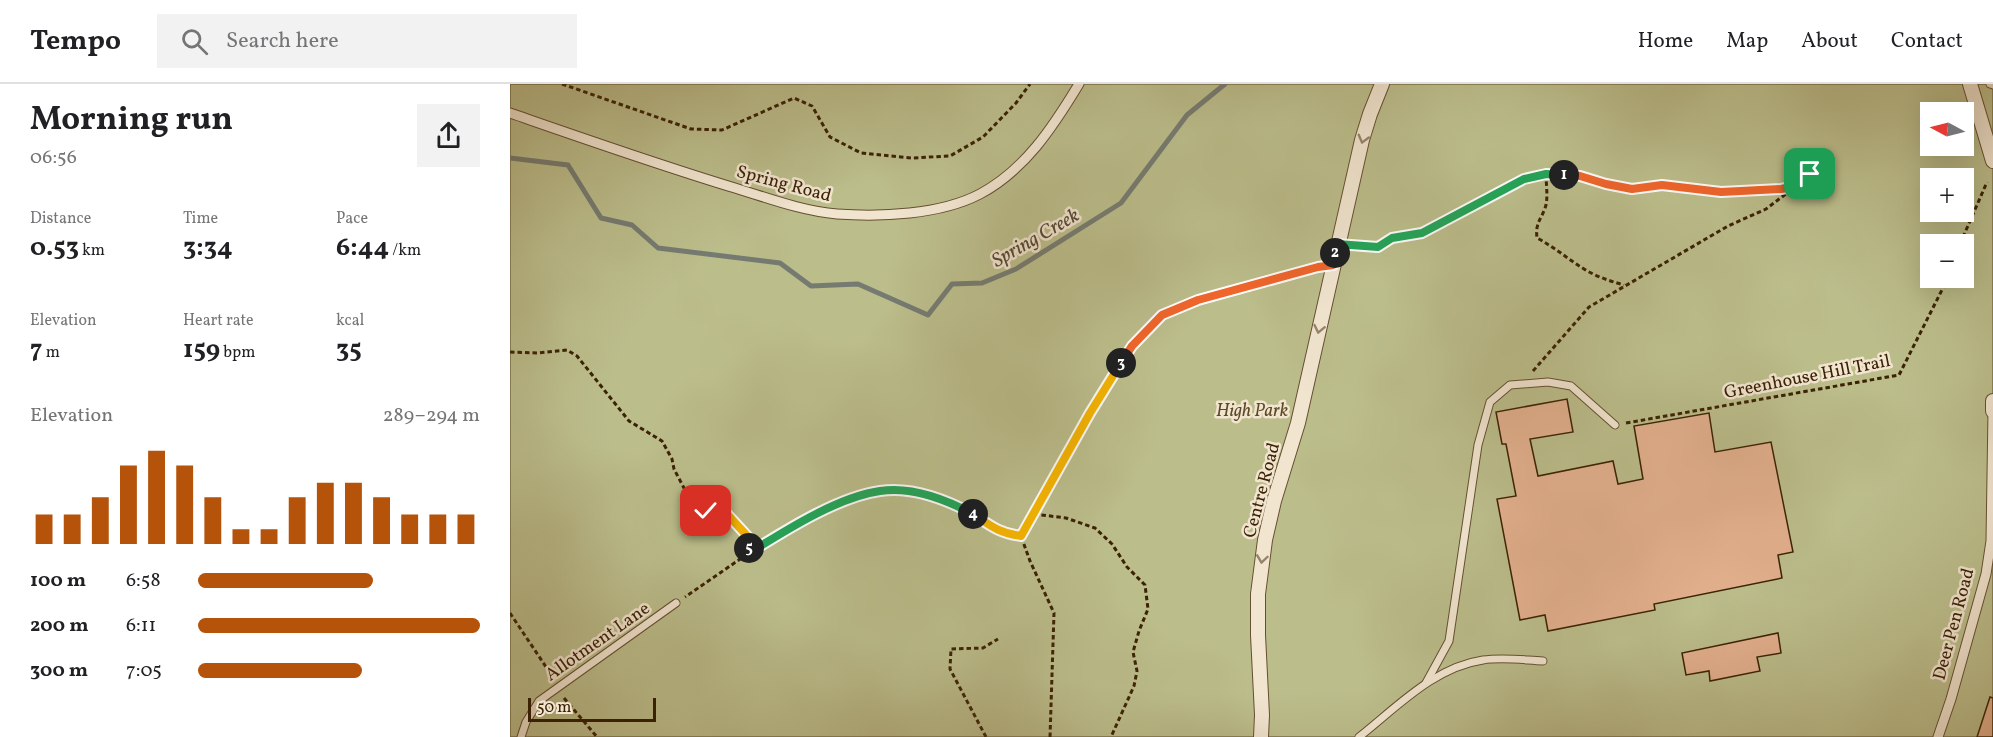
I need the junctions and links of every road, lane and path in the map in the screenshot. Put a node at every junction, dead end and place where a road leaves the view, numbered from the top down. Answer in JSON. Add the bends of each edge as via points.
{"nodes":[{"id":1,"x":562,"y":84,"type":"edge"},
{"id":2,"x":1030,"y":84,"type":"edge"},
{"id":3,"x":1079,"y":84,"type":"edge"},
{"id":4,"x":1382,"y":84,"type":"edge"},
{"id":5,"x":1970,"y":84,"type":"edge"},
{"id":6,"x":510,"y":113,"type":"edge"},
{"id":7,"x":1993,"y":161,"type":"edge"},
{"id":8,"x":1820,"y":163,"type":"dead end"},
{"id":9,"x":1546,"y":174,"type":"junction"},
{"id":10,"x":1987,"y":182,"type":"dead end"},
{"id":11,"x":1796,"y":186,"type":"junction"},
{"id":12,"x":1964,"y":234,"type":"edge"},
{"id":13,"x":1337,"y":244,"type":"junction"},
{"id":14,"x":1333,"y":265,"type":"junction"},
{"id":15,"x":1624,"y":286,"type":"junction"},
{"id":16,"x":1943,"y":288,"type":"edge"},
{"id":17,"x":510,"y":352,"type":"edge"},
{"id":18,"x":1525,"y":384,"type":"junction"},
{"id":19,"x":1993,"y":401,"type":"edge"},
{"id":20,"x":1993,"y":411,"type":"edge"},
{"id":21,"x":1615,"y":425,"type":"joint"},
{"id":22,"x":1034,"y":514,"type":"junction"},
{"id":23,"x":1021,"y":536,"type":"junction"},
{"id":24,"x":746,"y":555,"type":"junction"},
{"id":25,"x":676,"y":603,"type":"joint"},
{"id":26,"x":510,"y":613,"type":"edge"},
{"id":27,"x":998,"y":639,"type":"dead end"},
{"id":28,"x":1543,"y":661,"type":"dead end"},
{"id":29,"x":1426,"y":683,"type":"junction"},
{"id":30,"x":558,"y":687,"type":"junction"},
{"id":31,"x":521,"y":737,"type":"edge"},
{"id":32,"x":597,"y":737,"type":"edge"},
{"id":33,"x":986,"y":737,"type":"edge"},
{"id":34,"x":1050,"y":737,"type":"edge"},
{"id":35,"x":1111,"y":737,"type":"edge"},
{"id":36,"x":1261,"y":737,"type":"edge"},
{"id":37,"x":1359,"y":737,"type":"edge"},
{"id":38,"x":1938,"y":737,"type":"edge"}],
"edges":[{"from":1,"to":2,"type":"path","via":[[691,129],[722,129],[794,98],[812,106],[830,137],[861,153],[912,158],[950,156],[983,137]]},
{"from":3,"to":6,"type":"street","name":"Spring Road","via":[[1041,143],[998,183],[978,195],[936,209],[903,213],[835,214],[797,207]]},
{"from":4,"to":13,"type":"street","name":"Centre Road","one_way":true,"via":[[1362,140]]},
{"from":5,"to":7,"type":"street"},
{"from":8,"to":11,"type":"path"},
{"from":9,"to":11,"type":"path","via":[[1580,176],[1632,189],[1662,185],[1751,192]]},
{"from":9,"to":13,"type":"path","via":[[1524,179],[1422,233],[1392,238],[1378,247]]},
{"from":9,"to":15,"type":"path","via":[[1547,199],[1536,228],[1537,238],[1584,269]]},
{"from":10,"to":12,"type":"path"},
{"from":11,"to":15,"type":"path","via":[[1766,209],[1728,226]]},
{"from":13,"to":14,"type":"street","name":"Centre Road"},
{"from":14,"to":22,"type":"path","via":[[1198,300],[1162,315],[1132,346]]},
{"from":14,"to":36,"type":"street","name":"Centre Road","one_way":true,"via":[[1298,423],[1265,540],[1258,594]]},
{"from":15,"to":18,"type":"path","via":[[1589,307]]},
{"from":16,"to":21,"type":"path","name":"Greenhouse Hill Trail","via":[[1899,375]]},
{"from":17,"to":24,"type":"path","via":[[567,350],[577,356],[628,421],[662,441],[685,490],[697,504],[706,511],[727,514],[750,539]]},
{"from":18,"to":21,"type":"lane","via":[[1548,382],[1570,386]]},
{"from":18,"to":29,"type":"lane","via":[[1510,385],[1490,402],[1478,445],[1449,641]]},
{"from":19,"to":20,"type":"street","name":"Deer Pen Road"},
{"from":20,"to":38,"type":"street","name":"Deer Pen Road","via":[[1991,542],[1986,574]]},
{"from":22,"to":23,"type":"path"},
{"from":22,"to":35,"type":"path","via":[[1066,518],[1095,528],[1145,585],[1148,609],[1133,652],[1137,670],[1134,686]]},
{"from":23,"to":24,"type":"path","via":[[993,529],[941,498],[880,491],[820,513]]},
{"from":23,"to":34,"type":"path","via":[[1054,613]]},
{"from":24,"to":25,"type":"path"},
{"from":25,"to":30,"type":"lane","name":"Allotment Lane"},
{"from":26,"to":30,"type":"path"},
{"from":27,"to":33,"type":"path","via":[[983,648],[951,649],[950,655],[950,669]]},
{"from":28,"to":29,"type":"lane","via":[[1482,660]]},
{"from":29,"to":37,"type":"lane"},
{"from":30,"to":31,"type":"lane","name":"Allotment Lane","via":[[539,700]]},
{"from":30,"to":32,"type":"path"}]}
